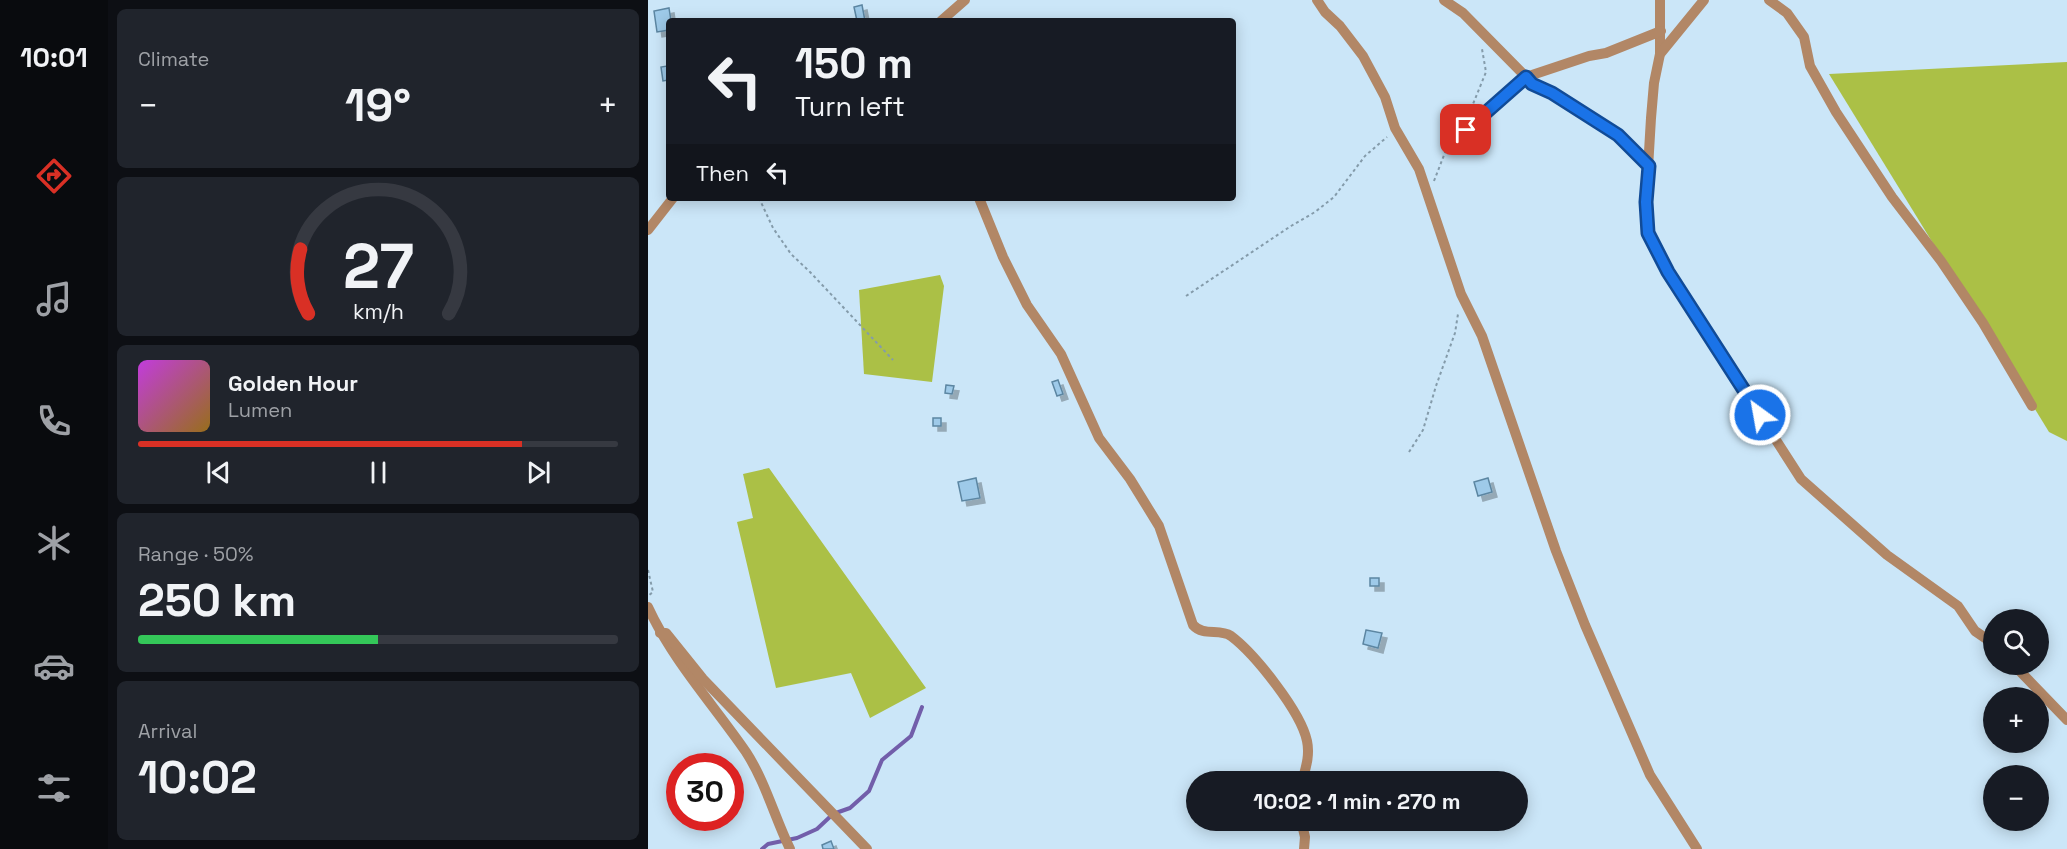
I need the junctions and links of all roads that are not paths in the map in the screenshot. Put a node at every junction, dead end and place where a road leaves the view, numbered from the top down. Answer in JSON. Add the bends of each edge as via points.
{"nodes":[{"id":1,"x":965,"y":0,"type":"edge"},
{"id":2,"x":1317,"y":0,"type":"edge"},
{"id":3,"x":1444,"y":0,"type":"edge"},
{"id":4,"x":1660,"y":0,"type":"edge"},
{"id":5,"x":1704,"y":0,"type":"edge"},
{"id":6,"x":1769,"y":0,"type":"edge"},
{"id":7,"x":944,"y":18,"type":"edge"},
{"id":8,"x":1660,"y":32,"type":"junction"},
{"id":9,"x":1660,"y":54,"type":"junction"},
{"id":10,"x":1526,"y":77,"type":"junction"},
{"id":11,"x":1452,"y":142,"type":"road end"},
{"id":12,"x":1649,"y":166,"type":"junction"},
{"id":13,"x":671,"y":201,"type":"edge"},
{"id":14,"x":980,"y":201,"type":"edge"},
{"id":15,"x":648,"y":230,"type":"edge"},
{"id":16,"x":2032,"y":406,"type":"dead end"},
{"id":17,"x":648,"y":607,"type":"edge"},
{"id":18,"x":660,"y":633,"type":"junction"},
{"id":19,"x":1983,"y":636,"type":"edge"},
{"id":20,"x":2024,"y":675,"type":"edge"},
{"id":21,"x":2067,"y":720,"type":"edge"},
{"id":22,"x":1305,"y":771,"type":"edge"},
{"id":23,"x":1304,"y":831,"type":"edge"},
{"id":24,"x":790,"y":849,"type":"edge"},
{"id":25,"x":867,"y":849,"type":"edge"},
{"id":26,"x":1304,"y":849,"type":"edge"},
{"id":27,"x":1697,"y":849,"type":"edge"}],
"edges":[{"from":1,"to":7,"type":"street"},
{"from":2,"to":27,"type":"street","via":[[1363,56],[1385,98],[1395,128],[1419,169],[1461,294],[1482,336],[1585,625],[1650,775]]},
{"from":3,"to":10,"type":"street","via":[[1463,13]]},
{"from":4,"to":8,"type":"street"},
{"from":5,"to":9,"type":"street"},
{"from":6,"to":16,"type":"street","via":[[1787,13],[1804,37],[1810,66],[1836,112],[1983,323]]},
{"from":8,"to":9,"type":"street"},
{"from":8,"to":10,"type":"street"},
{"from":9,"to":12,"type":"street","via":[[1654,83]]},
{"from":10,"to":11,"type":"street"},
{"from":10,"to":12,"type":"street","via":[[1618,135]]},
{"from":12,"to":19,"type":"street","via":[[1648,233],[1668,272],[1801,479],[1887,555],[1958,606]]},
{"from":13,"to":15,"type":"street"},
{"from":14,"to":22,"type":"street","via":[[1027,305],[1061,354],[1099,438],[1160,526],[1193,625],[1205,632],[1229,635],[1270,677],[1306,739]]},
{"from":17,"to":18,"type":"street"},
{"from":18,"to":24,"type":"street","via":[[747,754]]},
{"from":18,"to":25,"type":"street","via":[[666,633],[703,679]]},
{"from":20,"to":21,"type":"street"},
{"from":23,"to":26,"type":"street"}]}
